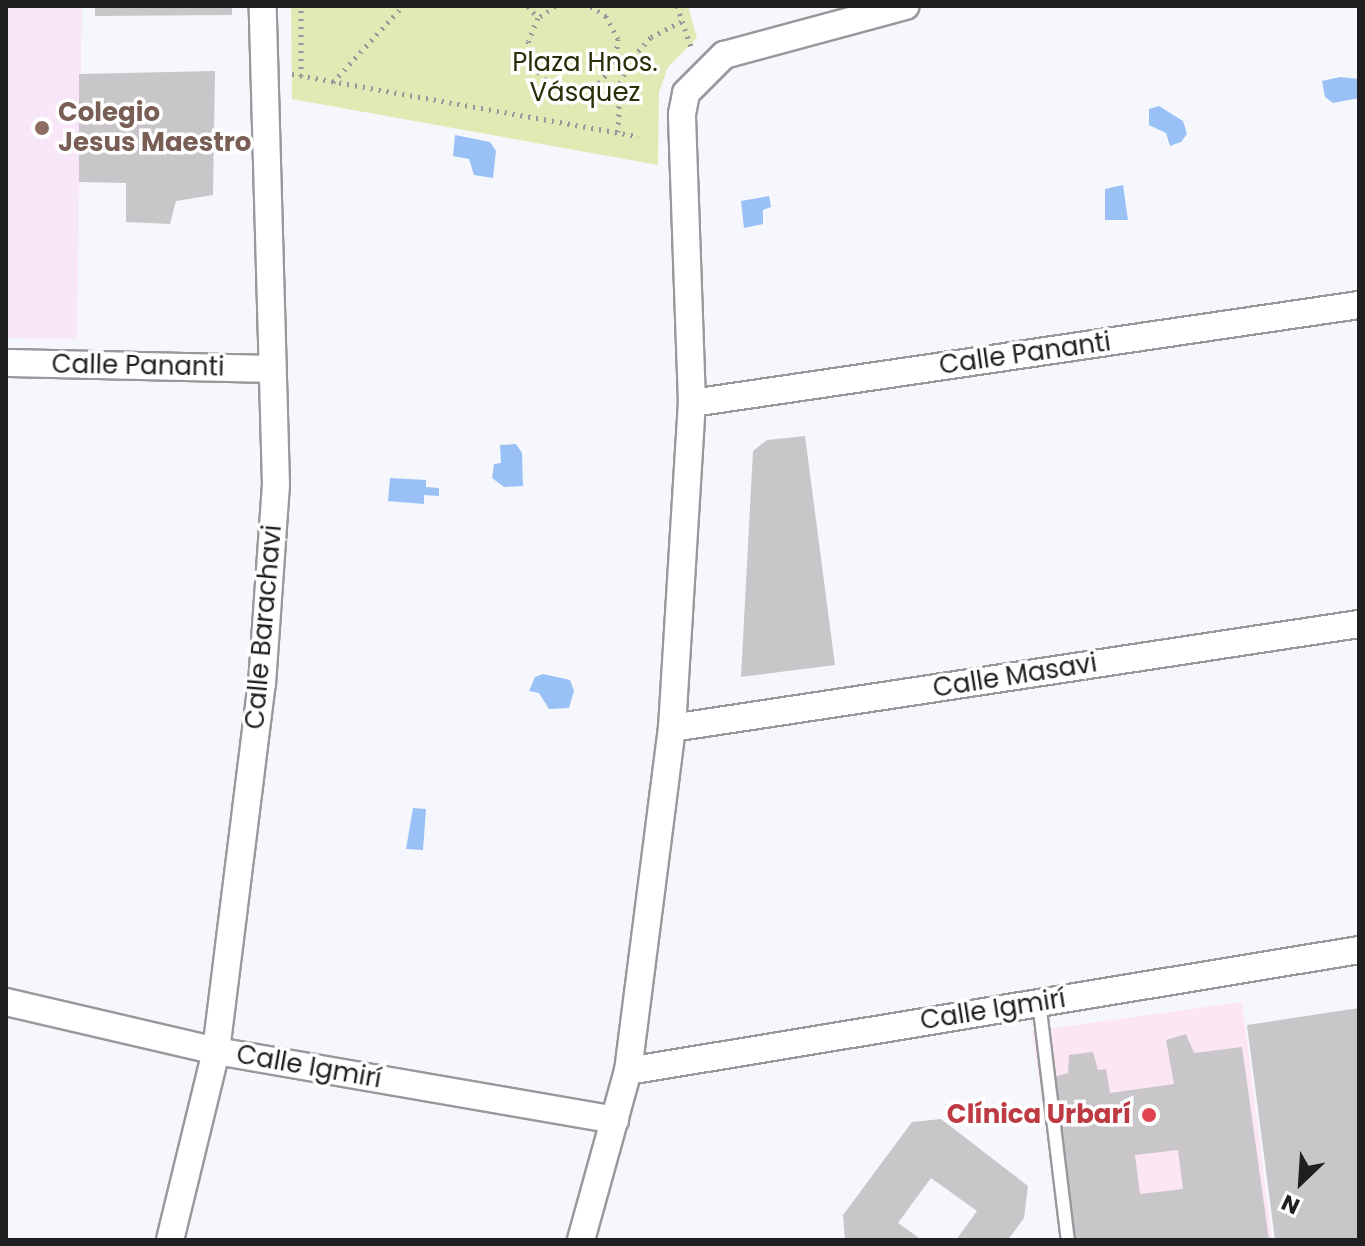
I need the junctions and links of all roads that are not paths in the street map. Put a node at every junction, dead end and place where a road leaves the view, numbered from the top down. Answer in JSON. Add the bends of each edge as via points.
{"nodes":[{"id":1,"x":263,"y":6,"type":"edge"},
{"id":2,"x":906,"y":6,"type":"edge"},
{"id":3,"x":1359,"y":305,"type":"edge"},
{"id":4,"x":6,"y":363,"type":"edge"},
{"id":5,"x":271,"y":369,"type":"junction"},
{"id":6,"x":692,"y":403,"type":"junction"},
{"id":7,"x":1359,"y":624,"type":"edge"},
{"id":8,"x":672,"y":728,"type":"junction"},
{"id":9,"x":1359,"y":950,"type":"edge"},
{"id":10,"x":6,"y":1002,"type":"edge"},
{"id":11,"x":1039,"y":1002,"type":"junction"},
{"id":12,"x":216,"y":1051,"type":"junction"},
{"id":13,"x":628,"y":1071,"type":"junction"},
{"id":14,"x":615,"y":1120,"type":"junction"},
{"id":15,"x":170,"y":1240,"type":"edge"},
{"id":16,"x":581,"y":1240,"type":"edge"},
{"id":17,"x":1068,"y":1240,"type":"edge"}],
"edges":[{"from":1,"to":5,"type":"street","name":"Calle Barachavi"},
{"from":2,"to":6,"type":"street","via":[[724,55],[701,72],[686,93],[682,114]]},
{"from":3,"to":6,"type":"street","name":"Calle Pananti"},
{"from":4,"to":5,"type":"street","name":"Calle Pananti"},
{"from":5,"to":12,"type":"street","name":"Calle Barachavi","via":[[276,485],[262,684]]},
{"from":6,"to":8,"type":"street"},
{"from":7,"to":8,"type":"street","name":"Calle Masavi"},
{"from":8,"to":13,"type":"street"},
{"from":9,"to":11,"type":"street","name":"Calle Igmirí"},
{"from":10,"to":12,"type":"street","name":"Calle Igmirí"},
{"from":11,"to":13,"type":"street","name":"Calle Igmirí"},
{"from":11,"to":17,"type":"lane"},
{"from":12,"to":14,"type":"street","name":"Calle Igmirí"},
{"from":12,"to":15,"type":"street","name":"Calle Barachavi"},
{"from":13,"to":14,"type":"street"},
{"from":14,"to":16,"type":"street"}]}
